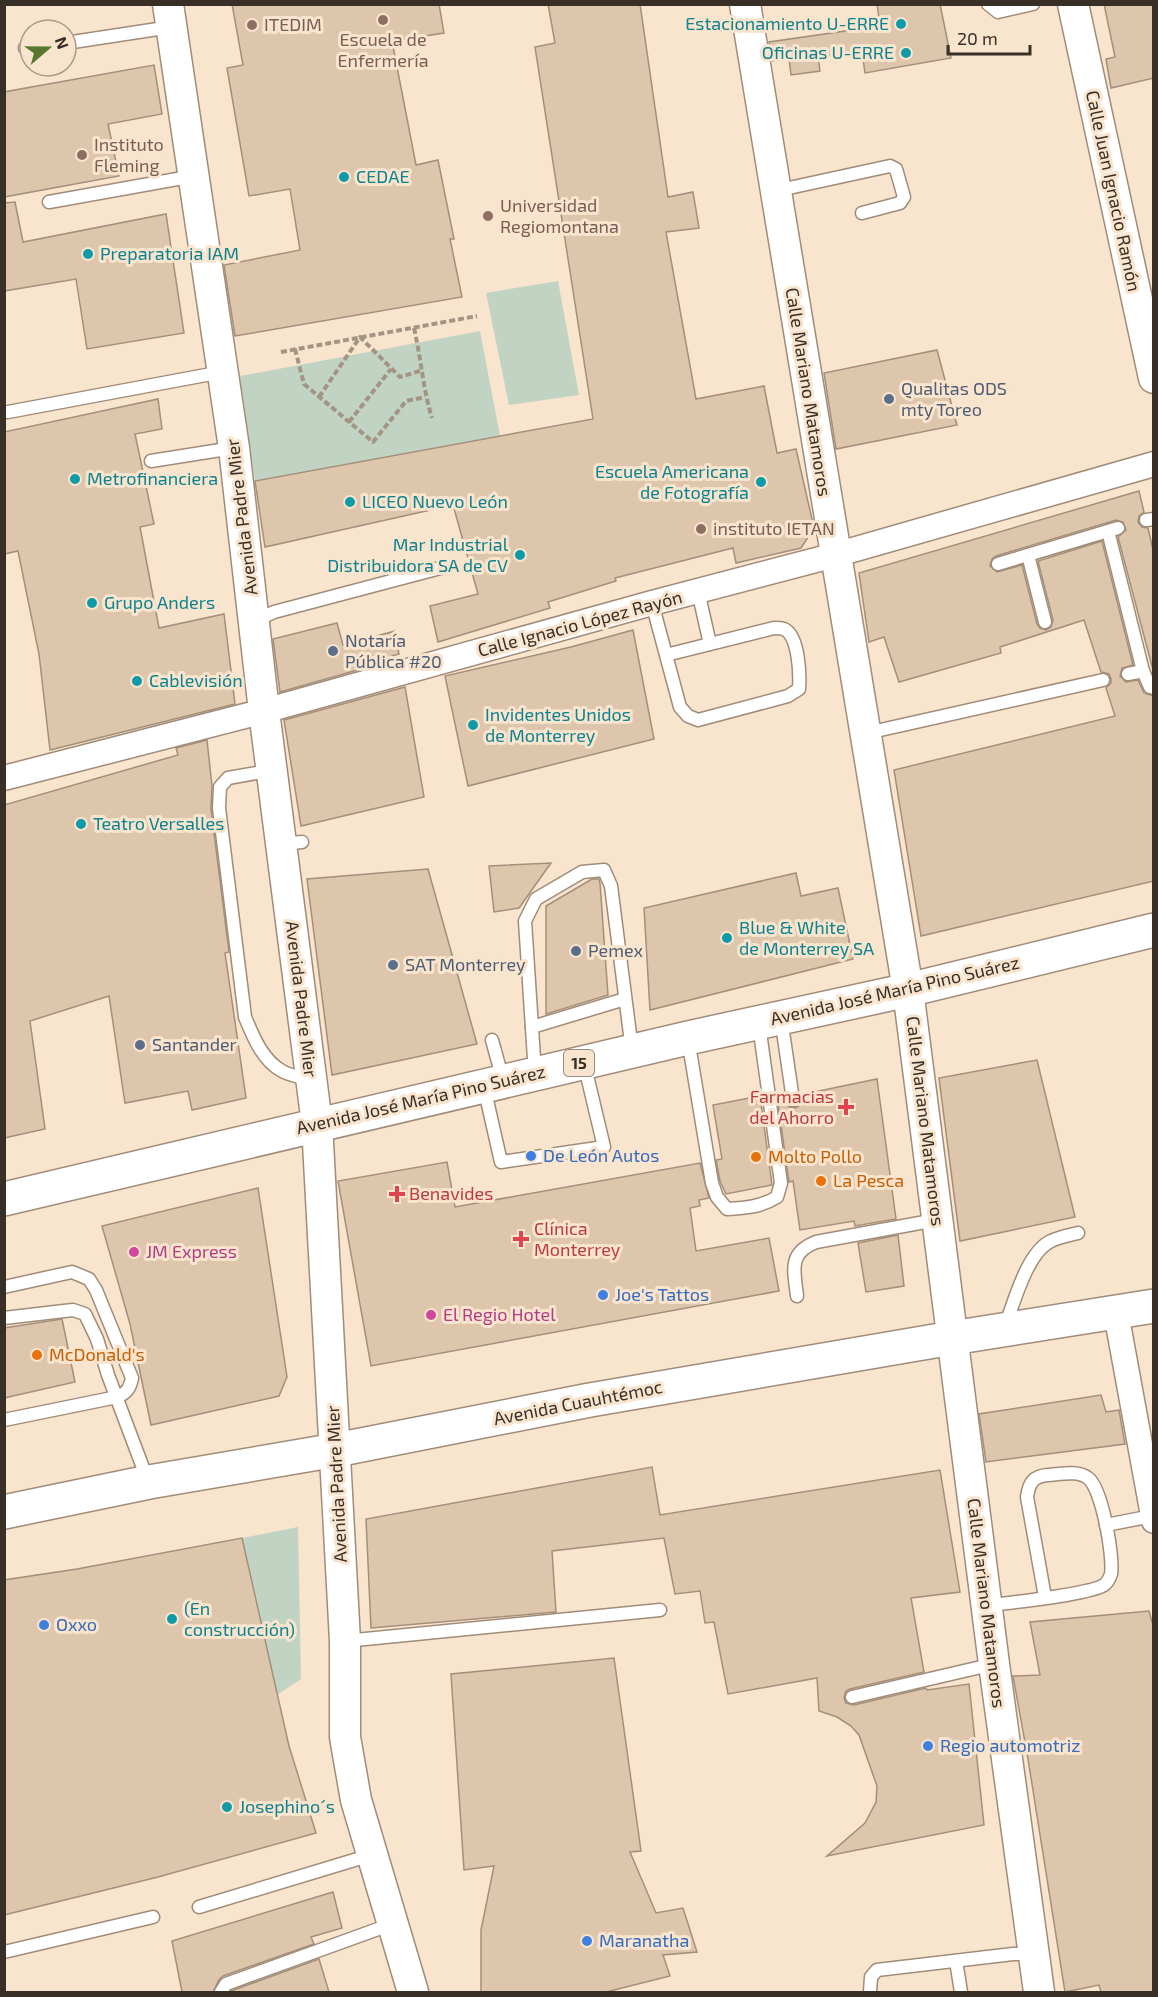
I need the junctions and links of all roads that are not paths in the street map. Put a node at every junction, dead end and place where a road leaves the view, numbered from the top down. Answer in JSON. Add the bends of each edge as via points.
{"nodes":[{"id":1,"x":745,"y":4,"type":"edge"},
{"id":2,"x":988,"y":4,"type":"edge"},
{"id":3,"x":1033,"y":4,"type":"edge"},
{"id":4,"x":1073,"y":4,"type":"edge"},
{"id":5,"x":170,"y":16,"type":"edge"},
{"id":6,"x":78,"y":40,"type":"edge"},
{"id":7,"x":194,"y":176,"type":"junction"},
{"id":8,"x":775,"y":191,"type":"junction"},
{"id":9,"x":49,"y":202,"type":"dead end"},
{"id":10,"x":862,"y":213,"type":"dead end"},
{"id":11,"x":223,"y":372,"type":"junction"},
{"id":12,"x":1154,"y":378,"type":"edge"},
{"id":13,"x":8,"y":412,"type":"dead end"},
{"id":14,"x":234,"y":448,"type":"junction"},
{"id":15,"x":151,"y":461,"type":"dead end"},
{"id":16,"x":1154,"y":464,"type":"edge"},
{"id":17,"x":835,"y":555,"type":"junction"},
{"id":18,"x":1028,"y":555,"type":"junction"},
{"id":19,"x":998,"y":564,"type":"dead end"},
{"id":20,"x":448,"y":566,"type":"dead end"},
{"id":21,"x":698,"y":591,"type":"junction"},
{"id":22,"x":652,"y":603,"type":"junction"},
{"id":23,"x":254,"y":621,"type":"junction"},
{"id":24,"x":1045,"y":622,"type":"dead end"},
{"id":25,"x":710,"y":644,"type":"junction"},
{"id":26,"x":666,"y":655,"type":"junction"},
{"id":27,"x":1143,"y":671,"type":"junction"},
{"id":28,"x":1128,"y":674,"type":"dead end"},
{"id":29,"x":1103,"y":680,"type":"dead end"},
{"id":30,"x":1154,"y":688,"type":"edge"},
{"id":31,"x":264,"y":711,"type":"junction"},
{"id":32,"x":866,"y":734,"type":"junction"},
{"id":33,"x":273,"y":770,"type":"junction"},
{"id":34,"x":4,"y":777,"type":"edge"},
{"id":35,"x":1154,"y":930,"type":"edge"},
{"id":36,"x":908,"y":990,"type":"junction"},
{"id":37,"x":625,"y":999,"type":"junction"},
{"id":38,"x":770,"y":1019,"type":"junction"},
{"id":39,"x":532,"y":1027,"type":"junction"},
{"id":40,"x":688,"y":1038,"type":"junction"},
{"id":41,"x":492,"y":1040,"type":"dead end"},
{"id":42,"x":632,"y":1052,"type":"junction"},
{"id":43,"x":584,"y":1062,"type":"junction"},
{"id":44,"x":535,"y":1074,"type":"junction"},
{"id":45,"x":311,"y":1080,"type":"junction"},
{"id":46,"x":494,"y":1083,"type":"junction"},
{"id":47,"x":793,"y":1100,"type":"dead end"},
{"id":48,"x":317,"y":1124,"type":"junction"},
{"id":49,"x":4,"y":1198,"type":"edge"},
{"id":50,"x":937,"y":1220,"type":"junction"},
{"id":51,"x":1078,"y":1233,"type":"dead end"},
{"id":52,"x":4,"y":1287,"type":"edge"},
{"id":53,"x":797,"y":1296,"type":"dead end"},
{"id":54,"x":1154,"y":1306,"type":"edge"},
{"id":55,"x":1116,"y":1313,"type":"junction"},
{"id":56,"x":4,"y":1318,"type":"edge"},
{"id":57,"x":1003,"y":1330,"type":"junction"},
{"id":58,"x":952,"y":1338,"type":"junction"},
{"id":59,"x":117,"y":1397,"type":"junction"},
{"id":60,"x":4,"y":1420,"type":"edge"},
{"id":61,"x":336,"y":1450,"type":"junction"},
{"id":62,"x":149,"y":1482,"type":"junction"},
{"id":63,"x":4,"y":1512,"type":"edge"},
{"id":64,"x":1153,"y":1519,"type":"edge"},
{"id":65,"x":1106,"y":1525,"type":"junction"},
{"id":66,"x":1045,"y":1597,"type":"junction"},
{"id":67,"x":986,"y":1606,"type":"junction"},
{"id":68,"x":660,"y":1610,"type":"dead end"},
{"id":69,"x":345,"y":1641,"type":"junction"},
{"id":70,"x":994,"y":1664,"type":"junction"},
{"id":71,"x":852,"y":1697,"type":"dead end"},
{"id":72,"x":371,"y":1855,"type":"junction"},
{"id":73,"x":200,"y":1907,"type":"dead end"},
{"id":74,"x":153,"y":1917,"type":"dead end"},
{"id":75,"x":392,"y":1924,"type":"junction"},
{"id":76,"x":4,"y":1952,"type":"edge"},
{"id":77,"x":1034,"y":1954,"type":"junction"},
{"id":78,"x":956,"y":1961,"type":"junction"},
{"id":79,"x":222,"y":1992,"type":"edge"},
{"id":80,"x":413,"y":1992,"type":"edge"},
{"id":81,"x":870,"y":1992,"type":"edge"},
{"id":82,"x":961,"y":1992,"type":"edge"},
{"id":83,"x":1039,"y":1992,"type":"edge"}],
"edges":[{"from":1,"to":8,"type":"street","name":"Calle Mariano Matamoros"},
{"from":2,"to":3,"type":"lane","via":[[998,12]]},
{"from":4,"to":12,"type":"street","name":"Calle Juan Ignacio Ramón"},
{"from":5,"to":6,"type":"lane"},
{"from":5,"to":7,"type":"street","name":"Avenida Padre Mier"},
{"from":7,"to":9,"type":"lane"},
{"from":7,"to":11,"type":"street","name":"Avenida Padre Mier"},
{"from":8,"to":10,"type":"lane","via":[[890,166],[896,169],[904,197],[900,203]]},
{"from":8,"to":17,"type":"street","name":"Calle Mariano Matamoros"},
{"from":11,"to":13,"type":"lane"},
{"from":11,"to":14,"type":"street","name":"Avenida Padre Mier"},
{"from":14,"to":15,"type":"lane"},
{"from":14,"to":23,"type":"street","name":"Avenida Padre Mier"},
{"from":16,"to":17,"type":"street","name":"Calle Ignacio López Rayón"},
{"from":17,"to":21,"type":"street","name":"Calle Ignacio López Rayón"},
{"from":17,"to":32,"type":"street","name":"Calle Mariano Matamoros"},
{"from":18,"to":19,"type":"lane"},
{"from":18,"to":24,"type":"lane"},
{"from":18,"to":27,"type":"lane","via":[[1113,530]]},
{"from":20,"to":23,"type":"lane","via":[[273,612]]},
{"from":21,"to":22,"type":"street","name":"Calle Ignacio López Rayón"},
{"from":21,"to":25,"type":"lane"},
{"from":22,"to":26,"type":"lane"},
{"from":22,"to":31,"type":"street","name":"Calle Ignacio López Rayón"},
{"from":23,"to":31,"type":"street","name":"Avenida Padre Mier"},
{"from":25,"to":26,"type":"lane"},
{"from":25,"to":26,"type":"lane","via":[[774,628],[786,630],[794,639],[799,689],[788,696],[698,720],[680,706]]},
{"from":27,"to":28,"type":"lane"},
{"from":27,"to":30,"type":"lane"},
{"from":29,"to":32,"type":"lane"},
{"from":31,"to":33,"type":"street","name":"Avenida Padre Mier"},
{"from":31,"to":34,"type":"street","name":"Calle Ignacio López Rayón"},
{"from":32,"to":36,"type":"street","name":"Calle Mariano Matamoros"},
{"from":33,"to":45,"type":"street","name":"Avenida Padre Mier","via":[[292,843]]},
{"from":33,"to":45,"type":"lane","via":[[228,778],[220,787],[219,808],[244,1017],[267,1058],[282,1072]]},
{"from":35,"to":36,"type":"highway","name":"Avenida José María Pino Suárez","number":"15"},
{"from":36,"to":38,"type":"highway","name":"Avenida José María Pino Suárez","number":"15"},
{"from":36,"to":50,"type":"street","name":"Calle Mariano Matamoros"},
{"from":37,"to":39,"type":"lane"},
{"from":37,"to":39,"type":"lane","via":[[610,886],[604,870],[582,872],[536,899],[525,921]]},
{"from":37,"to":42,"type":"lane"},
{"from":38,"to":40,"type":"highway","name":"Avenida José María Pino Suárez","number":"15"},
{"from":38,"to":40,"type":"lane","via":[[781,1183],[777,1197],[750,1208],[727,1209],[717,1197]]},
{"from":38,"to":47,"type":"lane"},
{"from":39,"to":44,"type":"lane"},
{"from":40,"to":42,"type":"highway","name":"Avenida José María Pino Suárez","number":"15"},
{"from":41,"to":46,"type":"lane"},
{"from":42,"to":43,"type":"highway","name":"Avenida José María Pino Suárez","number":"15"},
{"from":43,"to":44,"type":"highway","name":"Avenida José María Pino Suárez","number":"15"},
{"from":43,"to":46,"type":"lane","via":[[604,1147],[501,1162]]},
{"from":44,"to":46,"type":"highway","name":"Avenida José María Pino Suárez","number":"15"},
{"from":45,"to":48,"type":"street","name":"Avenida Padre Mier"},
{"from":46,"to":48,"type":"highway","name":"Avenida José María Pino Suárez","number":"15"},
{"from":48,"to":49,"type":"highway","name":"Avenida José María Pino Suárez","number":"15"},
{"from":48,"to":61,"type":"street","name":"Avenida Padre Mier"},
{"from":50,"to":53,"type":"lane","via":[[815,1236],[803,1247],[793,1266]]},
{"from":50,"to":58,"type":"street","name":"Calle Mariano Matamoros"},
{"from":51,"to":57,"type":"lane","via":[[1051,1241],[1032,1259]]},
{"from":52,"to":59,"type":"lane","via":[[72,1272],[89,1279],[132,1378],[130,1388]]},
{"from":54,"to":55,"type":"highway","name":"Avenida Cuauhtémoc"},
{"from":55,"to":57,"type":"highway","name":"Avenida Cuauhtémoc"},
{"from":55,"to":64,"type":"street"},
{"from":56,"to":59,"type":"lane","via":[[64,1311],[85,1314]]},
{"from":57,"to":58,"type":"highway","name":"Avenida Cuauhtémoc"},
{"from":58,"to":61,"type":"highway","name":"Avenida Cuauhtémoc","via":[[590,1400]]},
{"from":58,"to":67,"type":"street","name":"Calle Mariano Matamoros"},
{"from":59,"to":60,"type":"lane"},
{"from":59,"to":62,"type":"lane"},
{"from":61,"to":62,"type":"highway","name":"Avenida Cuauhtémoc"},
{"from":61,"to":69,"type":"street","name":"Avenida Padre Mier"},
{"from":62,"to":63,"type":"highway","name":"Avenida Cuauhtémoc"},
{"from":64,"to":65,"type":"lane"},
{"from":65,"to":66,"type":"lane","via":[[1111,1577],[1104,1585],[1089,1590]]},
{"from":65,"to":66,"type":"lane","via":[[1096,1487],[1088,1478],[1077,1473],[1039,1475],[1030,1481],[1028,1497]]},
{"from":66,"to":67,"type":"lane"},
{"from":67,"to":70,"type":"street","name":"Calle Mariano Matamoros"},
{"from":68,"to":69,"type":"lane"},
{"from":69,"to":72,"type":"street","name":"Avenida Padre Mier","via":[[345,1737]]},
{"from":70,"to":71,"type":"lane"},
{"from":70,"to":77,"type":"street","name":"Calle Mariano Matamoros"},
{"from":72,"to":73,"type":"lane"},
{"from":72,"to":75,"type":"street","name":"Avenida Padre Mier"},
{"from":74,"to":76,"type":"lane"},
{"from":75,"to":79,"type":"lane","via":[[226,1984]]},
{"from":75,"to":80,"type":"street","name":"Avenida Padre Mier"},
{"from":77,"to":78,"type":"lane"},
{"from":77,"to":83,"type":"street","name":"Calle Mariano Matamoros"},
{"from":78,"to":81,"type":"lane","via":[[877,1970],[871,1977]]},
{"from":78,"to":82,"type":"lane"}]}
